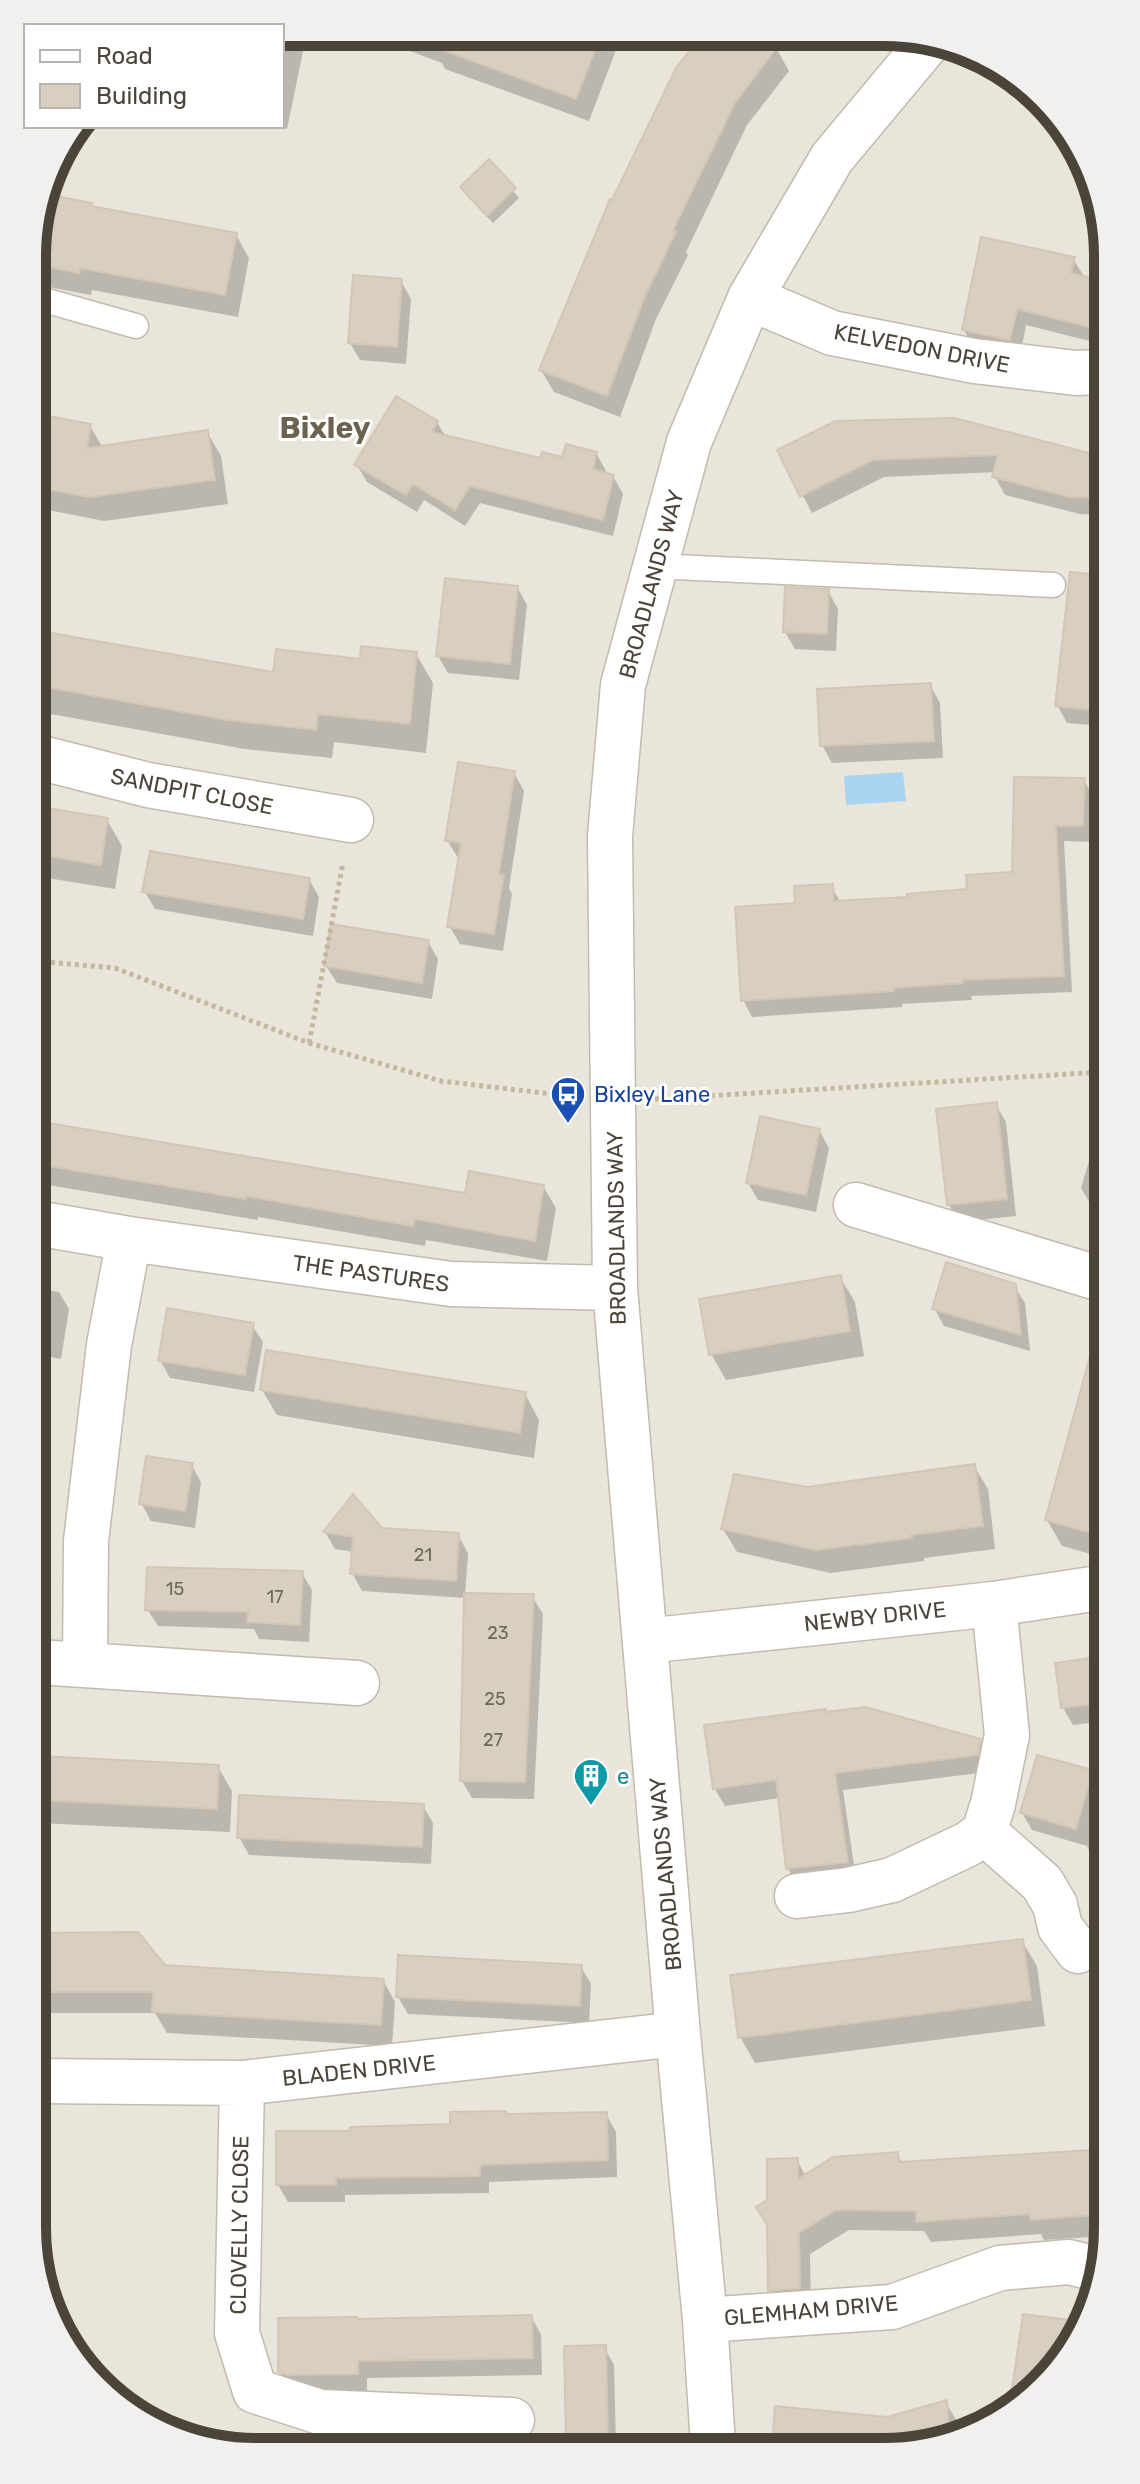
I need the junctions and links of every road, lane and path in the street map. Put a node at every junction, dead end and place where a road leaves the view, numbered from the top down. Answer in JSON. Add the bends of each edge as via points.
{"nodes":[{"id":1,"x":922,"y":50,"type":"edge"},
{"id":2,"x":750,"y":298,"type":"junction"},
{"id":3,"x":46,"y":301,"type":"edge"},
{"id":4,"x":136,"y":326,"type":"dead end"},
{"id":5,"x":1094,"y":372,"type":"edge"},
{"id":6,"x":655,"y":566,"type":"junction"},
{"id":7,"x":1053,"y":585,"type":"dead end"},
{"id":8,"x":46,"y":759,"type":"edge"},
{"id":9,"x":351,"y":820,"type":"joint"},
{"id":10,"x":46,"y":962,"type":"edge"},
{"id":11,"x":309,"y":1043,"type":"junction"},
{"id":12,"x":1094,"y":1073,"type":"edge"},
{"id":13,"x":613,"y":1102,"type":"junction"},
{"id":14,"x":856,"y":1205,"type":"dead end"},
{"id":15,"x":46,"y":1225,"type":"edge"},
{"id":16,"x":129,"y":1239,"type":"junction"},
{"id":17,"x":1094,"y":1277,"type":"edge"},
{"id":18,"x":615,"y":1288,"type":"junction"},
{"id":19,"x":1094,"y":1589,"type":"edge"},
{"id":20,"x":994,"y":1604,"type":"junction"},
{"id":21,"x":645,"y":1641,"type":"junction"},
{"id":22,"x":46,"y":1663,"type":"edge"},
{"id":23,"x":85,"y":1665,"type":"junction"},
{"id":24,"x":357,"y":1683,"type":"dead end"},
{"id":25,"x":984,"y":1832,"type":"junction"},
{"id":26,"x":797,"y":1896,"type":"dead end"},
{"id":27,"x":1078,"y":1951,"type":"dead end"},
{"id":28,"x":678,"y":2034,"type":"junction"},
{"id":29,"x":46,"y":2081,"type":"edge"},
{"id":30,"x":242,"y":2083,"type":"junction"},
{"id":31,"x":1090,"y":2267,"type":"edge"},
{"id":32,"x":705,"y":2320,"type":"junction"},
{"id":33,"x":512,"y":2420,"type":"dead end"},
{"id":34,"x":713,"y":2438,"type":"edge"}],
"edges":[{"from":1,"to":2,"type":"street","name":"BROADLANDS WAY","via":[[832,158]]},
{"from":2,"to":5,"type":"street","name":"KELVEDON DRIVE","via":[[832,333],[974,361]]},
{"from":2,"to":6,"type":"street","name":"BROADLANDS WAY","via":[[689,442]]},
{"from":3,"to":4,"type":"lane"},
{"from":6,"to":7,"type":"lane"},
{"from":6,"to":13,"type":"street","name":"BROADLANDS WAY","via":[[623,685],[610,836]]},
{"from":8,"to":9,"type":"street","name":"SANDPIT CLOSE","via":[[148,785]]},
{"from":9,"to":11,"type":"path"},
{"from":10,"to":11,"type":"path","via":[[115,968]]},
{"from":11,"to":13,"type":"path","via":[[441,1081]]},
{"from":12,"to":13,"type":"path"},
{"from":13,"to":18,"type":"street","name":"BROADLANDS WAY"},
{"from":14,"to":17,"type":"street"},
{"from":15,"to":16,"type":"street","name":"THE PASTURES"},
{"from":16,"to":18,"type":"street","name":"THE PASTURES","via":[[451,1284]]},
{"from":16,"to":23,"type":"street","via":[[109,1345],[86,1541]]},
{"from":18,"to":21,"type":"street","name":"BROADLANDS WAY"},
{"from":19,"to":20,"type":"street","name":"NEWBY DRIVE"},
{"from":20,"to":21,"type":"street","name":"NEWBY DRIVE"},
{"from":20,"to":25,"type":"street","via":[[1007,1735]]},
{"from":21,"to":28,"type":"street","name":"BROADLANDS WAY"},
{"from":22,"to":23,"type":"street"},
{"from":23,"to":24,"type":"street"},
{"from":25,"to":26,"type":"street","via":[[892,1880]]},
{"from":25,"to":27,"type":"street","via":[[1042,1883],[1060,1927]]},
{"from":28,"to":30,"type":"street","name":"BLADEN DRIVE"},
{"from":28,"to":32,"type":"street","name":"BROADLANDS WAY"},
{"from":29,"to":30,"type":"street","name":"BLADEN DRIVE"},
{"from":30,"to":33,"type":"street","name":"CLOVELLY CLOSE","via":[[237,2333],[255,2391],[320,2412]]},
{"from":31,"to":32,"type":"street","name":"GLEMHAM DRIVE","via":[[1069,2262],[1000,2268],[892,2307]]},
{"from":32,"to":34,"type":"street","name":"BROADLANDS WAY"}]}
